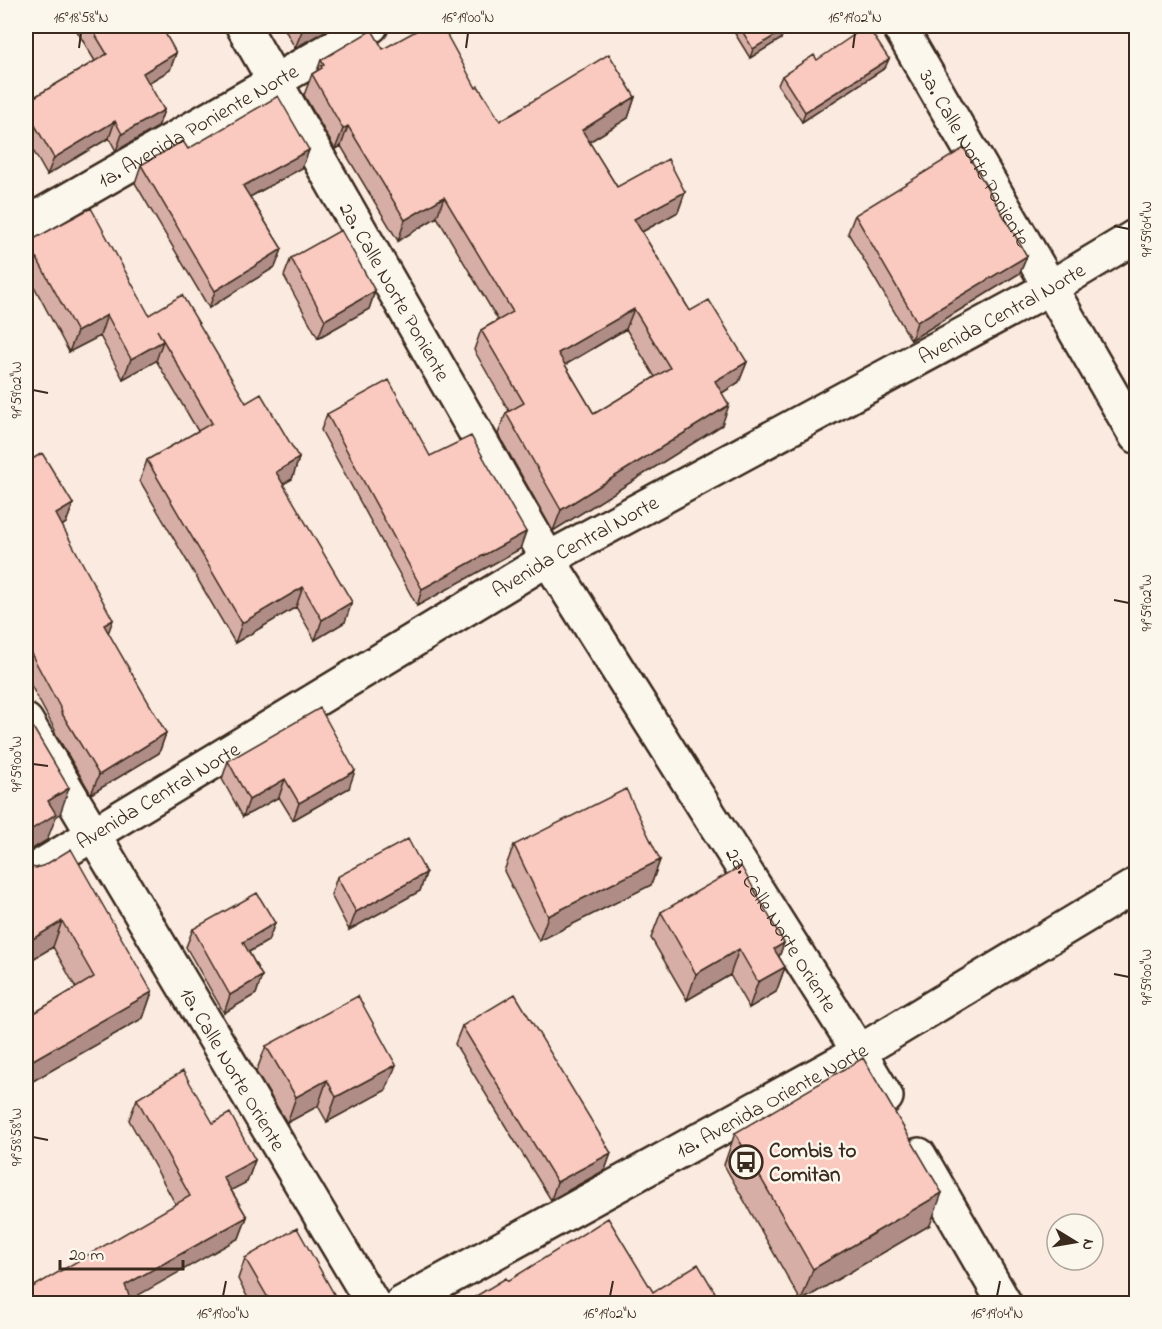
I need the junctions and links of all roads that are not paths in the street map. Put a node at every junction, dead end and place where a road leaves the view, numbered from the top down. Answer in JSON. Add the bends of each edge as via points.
{"nodes":[{"id":1,"x":243,"y":26,"type":"edge"},
{"id":2,"x":371,"y":26,"type":"edge"},
{"id":3,"x":899,"y":26,"type":"edge"},
{"id":4,"x":273,"y":81,"type":"junction"},
{"id":5,"x":26,"y":224,"type":"edge"},
{"id":6,"x":1137,"y":236,"type":"edge"},
{"id":7,"x":1051,"y":287,"type":"junction"},
{"id":8,"x":1137,"y":436,"type":"edge"},
{"id":9,"x":548,"y":559,"type":"junction"},
{"id":10,"x":26,"y":721,"type":"edge"},
{"id":11,"x":93,"y":835,"type":"junction"},
{"id":12,"x":26,"y":875,"type":"edge"},
{"id":13,"x":1137,"y":885,"type":"edge"},
{"id":14,"x":859,"y":1052,"type":"junction"},
{"id":15,"x":374,"y":1304,"type":"edge"},
{"id":16,"x":401,"y":1304,"type":"edge"},
{"id":17,"x":1005,"y":1304,"type":"edge"}],
"edges":[{"from":1,"to":4,"type":"street","name":"2a. Calle Norte Poniente"},
{"from":2,"to":4,"type":"street","name":"1a. Avenida Poniente Norte"},
{"from":3,"to":7,"type":"street","name":"3a. Calle Norte Poniente"},
{"from":4,"to":5,"type":"street","name":"1a. Avenida Poniente Norte"},
{"from":4,"to":9,"type":"street","name":"2a. Calle Norte Poniente"},
{"from":6,"to":7,"type":"street","name":"Avenida Central Norte"},
{"from":7,"to":8,"type":"street","name":"3a. Calle Norte Poniente"},
{"from":7,"to":9,"type":"street","name":"Avenida Central Norte"},
{"from":9,"to":11,"type":"street","name":"Avenida Central Norte"},
{"from":9,"to":14,"type":"street","name":"2a. Calle Norte Oriente"},
{"from":10,"to":11,"type":"street","name":"1a. Calle Norte Oriente"},
{"from":11,"to":12,"type":"street","name":"Avenida Central Norte"},
{"from":11,"to":15,"type":"street","name":"1a. Calle Norte Oriente"},
{"from":13,"to":14,"type":"street","name":"1a. Avenida Oriente Norte"},
{"from":14,"to":16,"type":"street","name":"1a. Avenida Oriente Norte"},
{"from":14,"to":17,"type":"street","name":"2a. Calle Norte Oriente"}]}
